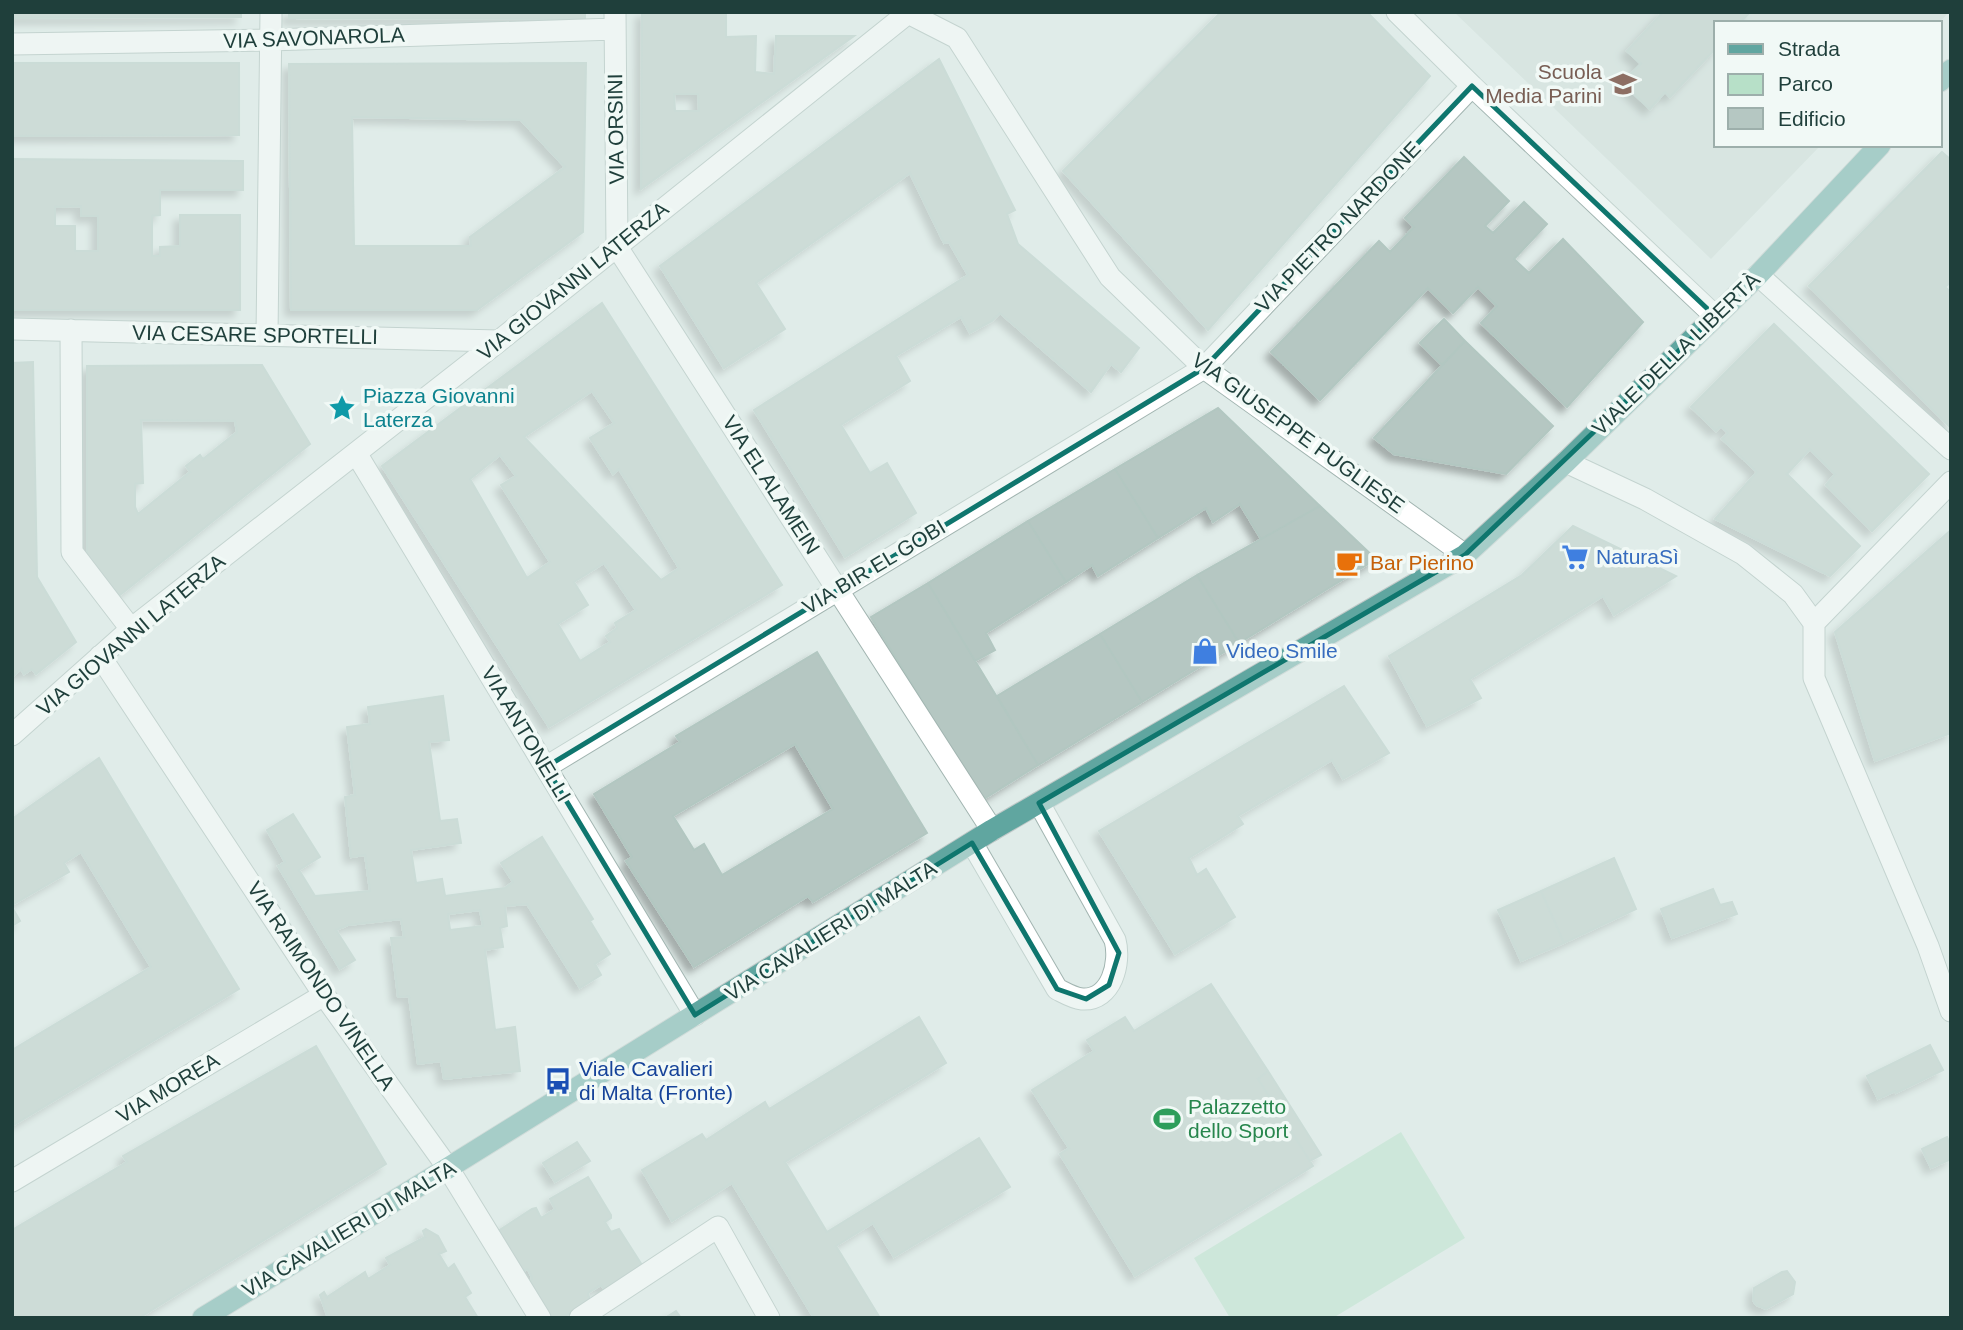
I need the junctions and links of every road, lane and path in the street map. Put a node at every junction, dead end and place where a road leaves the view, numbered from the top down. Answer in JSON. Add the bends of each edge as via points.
{"nodes":[{"id":1,"x":271,"y":12,"type":"edge"},
{"id":2,"x":908,"y":12,"type":"edge"},
{"id":3,"x":1397,"y":12,"type":"edge"},
{"id":4,"x":615,"y":20,"type":"edge"},
{"id":5,"x":270,"y":40,"type":"junction"},
{"id":6,"x":12,"y":44,"type":"edge"},
{"id":7,"x":1472,"y":86,"type":"junction"},
{"id":8,"x":1878,"y":147,"type":"edge"},
{"id":9,"x":617,"y":247,"type":"junction"},
{"id":10,"x":1758,"y":275,"type":"junction"},
{"id":11,"x":1715,"y":316,"type":"junction"},
{"id":12,"x":12,"y":329,"type":"edge"},
{"id":13,"x":71,"y":331,"type":"junction"},
{"id":14,"x":267,"y":335,"type":"junction"},
{"id":15,"x":499,"y":341,"type":"junction"},
{"id":16,"x":1204,"y":368,"type":"junction"},
{"id":17,"x":1951,"y":449,"type":"edge"},
{"id":18,"x":356,"y":453,"type":"junction"},
{"id":19,"x":1566,"y":462,"type":"junction"},
{"id":20,"x":1951,"y":482,"type":"edge"},
{"id":21,"x":1465,"y":555,"type":"junction"},
{"id":22,"x":837,"y":589,"type":"junction"},
{"id":23,"x":1814,"y":623,"type":"junction"},
{"id":24,"x":131,"y":629,"type":"junction"},
{"id":25,"x":100,"y":656,"type":"junction"},
{"id":26,"x":12,"y":735,"type":"edge"},
{"id":27,"x":546,"y":768,"type":"junction"},
{"id":28,"x":1039,"y":803,"type":"junction"},
{"id":29,"x":992,"y":830,"type":"junction"},
{"id":30,"x":972,"y":843,"type":"junction"},
{"id":31,"x":1928,"y":946,"type":"junction"},
{"id":32,"x":1951,"y":960,"type":"edge"},
{"id":33,"x":324,"y":995,"type":"junction"},
{"id":34,"x":1951,"y":1011,"type":"edge"},
{"id":35,"x":695,"y":1015,"type":"junction"},
{"id":36,"x":448,"y":1168,"type":"junction"},
{"id":37,"x":12,"y":1181,"type":"edge"},
{"id":38,"x":203,"y":1318,"type":"edge"},
{"id":39,"x":540,"y":1318,"type":"edge"},
{"id":40,"x":580,"y":1318,"type":"edge"},
{"id":41,"x":769,"y":1318,"type":"edge"}],
"edges":[{"from":1,"to":5,"type":"street"},
{"from":2,"to":9,"type":"street","name":"VIA GIOVANNI LATERZA"},
{"from":2,"to":16,"type":"street","name":"VIA GIUSEPPE PUGLIESE","via":[[957,38],[1110,277]]},
{"from":3,"to":7,"type":"street"},
{"from":4,"to":5,"type":"street","name":"VIA SAVONAROLA"},
{"from":4,"to":9,"type":"street","name":"VIA ORSINI"},
{"from":5,"to":6,"type":"street","name":"VIA SAVONAROLA"},
{"from":5,"to":14,"type":"street"},
{"from":7,"to":11,"type":"street"},
{"from":7,"to":16,"type":"street","name":"VIA PIETRO NARDONE"},
{"from":8,"to":10,"type":"main road","name":"VIALE DELLA LIBERTÀ"},
{"from":9,"to":15,"type":"street","name":"VIA GIOVANNI LATERZA"},
{"from":9,"to":22,"type":"street","name":"VIA EL ALAMEIN"},
{"from":10,"to":11,"type":"main road","name":"VIALE DELLA LIBERTÀ"},
{"from":10,"to":17,"type":"street"},
{"from":11,"to":19,"type":"main road","name":"VIALE DELLA LIBERTÀ"},
{"from":12,"to":13,"type":"street","name":"VIA CESARE SPORTELLI"},
{"from":13,"to":14,"type":"street","name":"VIA CESARE SPORTELLI"},
{"from":13,"to":24,"type":"street","via":[[72,552]]},
{"from":14,"to":15,"type":"street","name":"VIA CESARE SPORTELLI"},
{"from":15,"to":18,"type":"street","name":"VIA GIOVANNI LATERZA"},
{"from":16,"to":21,"type":"street","name":"VIA GIUSEPPE PUGLIESE"},
{"from":16,"to":22,"type":"street","name":"VIA BIR EL GOBI"},
{"from":18,"to":24,"type":"street","name":"VIA GIOVANNI LATERZA"},
{"from":18,"to":27,"type":"street","name":"VIA ANTONELLI"},
{"from":19,"to":21,"type":"main road","name":"VIALE DELLA LIBERTÀ"},
{"from":19,"to":23,"type":"street","via":[[1645,499],[1743,554],[1793,594]]},
{"from":20,"to":23,"type":"street"},
{"from":21,"to":28,"type":"main road","name":"VIA CAVALIERI DI MALTA"},
{"from":22,"to":27,"type":"street","name":"VIA BIR EL GOBI"},
{"from":22,"to":29,"type":"street","name":"VIA EL ALAMEIN"},
{"from":23,"to":31,"type":"street","via":[[1814,678]]},
{"from":24,"to":25,"type":"street","name":"VIA GIOVANNI LATERZA"},
{"from":25,"to":26,"type":"street","name":"VIA GIOVANNI LATERZA"},
{"from":25,"to":33,"type":"street","name":"VIA RAIMONDO VINELLA"},
{"from":27,"to":35,"type":"street","name":"VIA ANTONELLI"},
{"from":28,"to":29,"type":"main road","name":"VIA CAVALIERI DI MALTA"},
{"from":28,"to":30,"type":"street","via":[[1119,953],[1109,985],[1098,995],[1072,997],[1057,989]]},
{"from":29,"to":30,"type":"main road","name":"VIA CAVALIERI DI MALTA"},
{"from":30,"to":35,"type":"main road","name":"VIA CAVALIERI DI MALTA"},
{"from":31,"to":32,"type":"street"},
{"from":31,"to":34,"type":"street"},
{"from":33,"to":36,"type":"street","name":"VIA RAIMONDO VINELLA"},
{"from":33,"to":37,"type":"street","name":"VIA MOREA"},
{"from":35,"to":36,"type":"main road","name":"VIA CAVALIERI DI MALTA"},
{"from":36,"to":38,"type":"main road","name":"VIA CAVALIERI DI MALTA"},
{"from":36,"to":39,"type":"street","name":"VIA RAIMONDO VINELLA"},
{"from":40,"to":41,"type":"street","via":[[718,1227]]}]}
